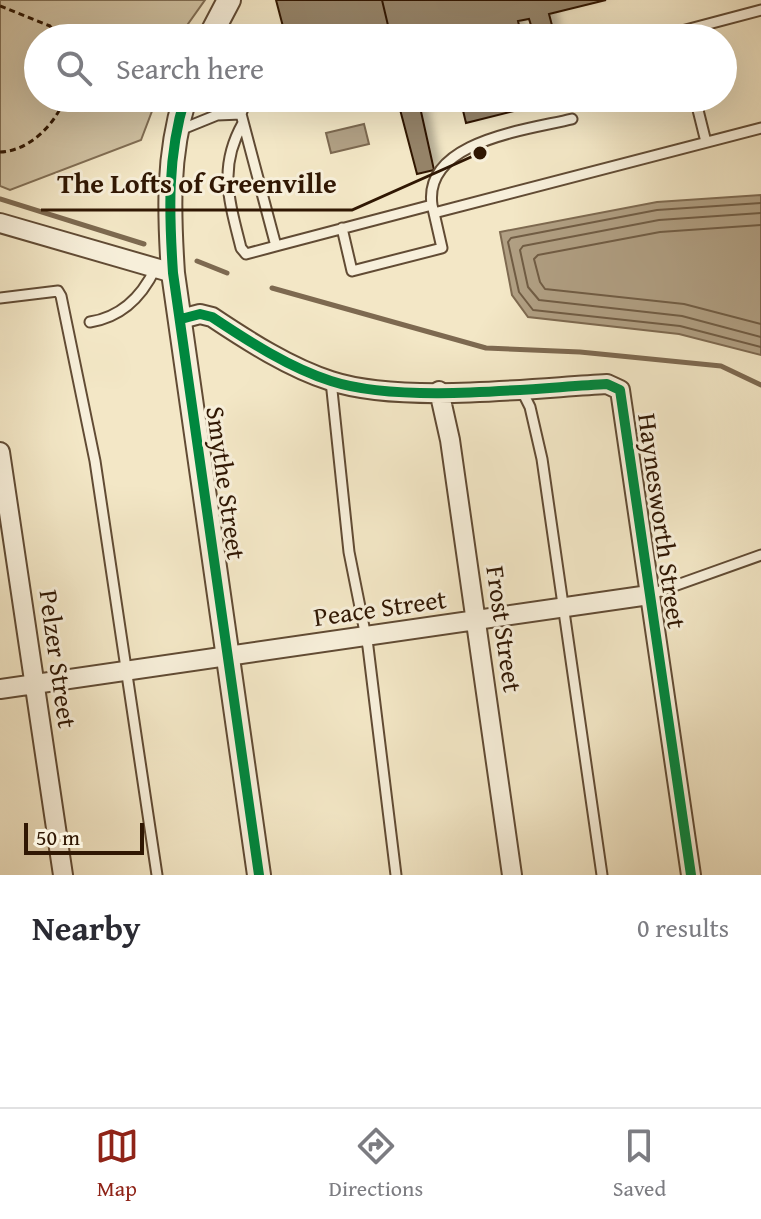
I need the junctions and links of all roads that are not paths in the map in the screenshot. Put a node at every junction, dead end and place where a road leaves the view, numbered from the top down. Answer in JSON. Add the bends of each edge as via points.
{"nodes":[{"id":1,"x":229,"y":0,"type":"edge"},
{"id":2,"x":761,"y":10,"type":"edge"},
{"id":3,"x":216,"y":24,"type":"edge"},
{"id":4,"x":708,"y":24,"type":"edge"},
{"id":5,"x":181,"y":112,"type":"edge"},
{"id":6,"x":229,"y":112,"type":"joint"},
{"id":7,"x":244,"y":112,"type":"edge"},
{"id":8,"x":698,"y":112,"type":"edge"},
{"id":9,"x":242,"y":118,"type":"junction"},
{"id":10,"x":572,"y":119,"type":"dead end"},
{"id":11,"x":761,"y":128,"type":"edge"},
{"id":12,"x":176,"y":133,"type":"junction"},
{"id":13,"x":706,"y":142,"type":"junction"},
{"id":14,"x":433,"y":209,"type":"junction"},
{"id":15,"x":0,"y":223,"type":"edge"},
{"id":16,"x":342,"y":228,"type":"junction"},
{"id":17,"x":276,"y":246,"type":"junction"},
{"id":18,"x":164,"y":271,"type":"junction"},
{"id":19,"x":0,"y":298,"type":"edge"},
{"id":20,"x":181,"y":319,"type":"junction"},
{"id":21,"x":90,"y":322,"type":"dead end"},
{"id":22,"x":331,"y":381,"type":"junction"},
{"id":23,"x":521,"y":389,"type":"junction"},
{"id":24,"x":439,"y":391,"type":"junction"},
{"id":25,"x":0,"y":452,"type":"edge"},
{"id":26,"x":761,"y":555,"type":"edge"},
{"id":27,"x":649,"y":595,"type":"junction"},
{"id":28,"x":564,"y":610,"type":"junction"},
{"id":29,"x":476,"y":621,"type":"junction"},
{"id":30,"x":366,"y":636,"type":"junction"},
{"id":31,"x":227,"y":657,"type":"junction"},
{"id":32,"x":125,"y":672,"type":"junction"},
{"id":33,"x":35,"y":684,"type":"junction"},
{"id":34,"x":0,"y":689,"type":"edge"},
{"id":35,"x":63,"y":875,"type":"edge"},
{"id":36,"x":157,"y":875,"type":"edge"},
{"id":37,"x":259,"y":875,"type":"edge"},
{"id":38,"x":396,"y":875,"type":"edge"},
{"id":39,"x":512,"y":875,"type":"edge"},
{"id":40,"x":602,"y":875,"type":"edge"},
{"id":41,"x":691,"y":875,"type":"edge"}],
"edges":[{"from":1,"to":3,"type":"street"},
{"from":2,"to":4,"type":"lane"},
{"from":5,"to":12,"type":"street","name":"Smythe Street"},
{"from":6,"to":9,"type":"lane"},
{"from":6,"to":12,"type":"lane"},
{"from":7,"to":9,"type":"lane"},
{"from":8,"to":13,"type":"lane"},
{"from":9,"to":17,"type":"lane"},
{"from":9,"to":17,"type":"lane","via":[[229,149],[227,190],[241,248],[246,254]]},
{"from":10,"to":14,"type":"lane","via":[[461,151],[436,176],[430,190]]},
{"from":11,"to":13,"type":"lane"},
{"from":12,"to":18,"type":"street","name":"Smythe Street"},
{"from":13,"to":14,"type":"lane"},
{"from":14,"to":16,"type":"lane"},
{"from":14,"to":16,"type":"lane","via":[[442,248],[352,271]]},
{"from":15,"to":18,"type":"street"},
{"from":16,"to":17,"type":"lane"},
{"from":18,"to":20,"type":"street","name":"Smythe Street"},
{"from":18,"to":21,"type":"lane","via":[[134,301],[105,320]]},
{"from":19,"to":32,"type":"lane","via":[[49,289],[61,296],[95,461]]},
{"from":20,"to":22,"type":"street","name":"Haynesworth Street","via":[[212,317]]},
{"from":20,"to":31,"type":"street","name":"Smythe Street"},
{"from":22,"to":24,"type":"street","name":"Haynesworth Street","via":[[382,391]]},
{"from":22,"to":30,"type":"lane","via":[[349,552]]},
{"from":23,"to":24,"type":"street","name":"Haynesworth Street"},
{"from":23,"to":27,"type":"street","name":"Haynesworth Street","via":[[607,384],[620,390]]},
{"from":23,"to":28,"type":"lane","via":[[542,459]]},
{"from":24,"to":29,"type":"street","name":"Frost Street"},
{"from":25,"to":33,"type":"street","name":"Pelzer Street"},
{"from":26,"to":27,"type":"lane","name":"Peace Street"},
{"from":27,"to":28,"type":"street","name":"Peace Street"},
{"from":27,"to":41,"type":"street","name":"Haynesworth Street"},
{"from":28,"to":29,"type":"street","name":"Peace Street"},
{"from":28,"to":40,"type":"lane"},
{"from":29,"to":30,"type":"street","name":"Peace Street"},
{"from":29,"to":39,"type":"street","name":"Frost Street"},
{"from":30,"to":31,"type":"street","name":"Peace Street"},
{"from":30,"to":38,"type":"lane"},
{"from":31,"to":32,"type":"street","name":"Peace Street"},
{"from":31,"to":37,"type":"street","name":"Smythe Street"},
{"from":32,"to":33,"type":"street","name":"Peace Street"},
{"from":32,"to":36,"type":"lane"},
{"from":33,"to":34,"type":"street","name":"Peace Street"},
{"from":33,"to":35,"type":"street","name":"Pelzer Street"}]}
